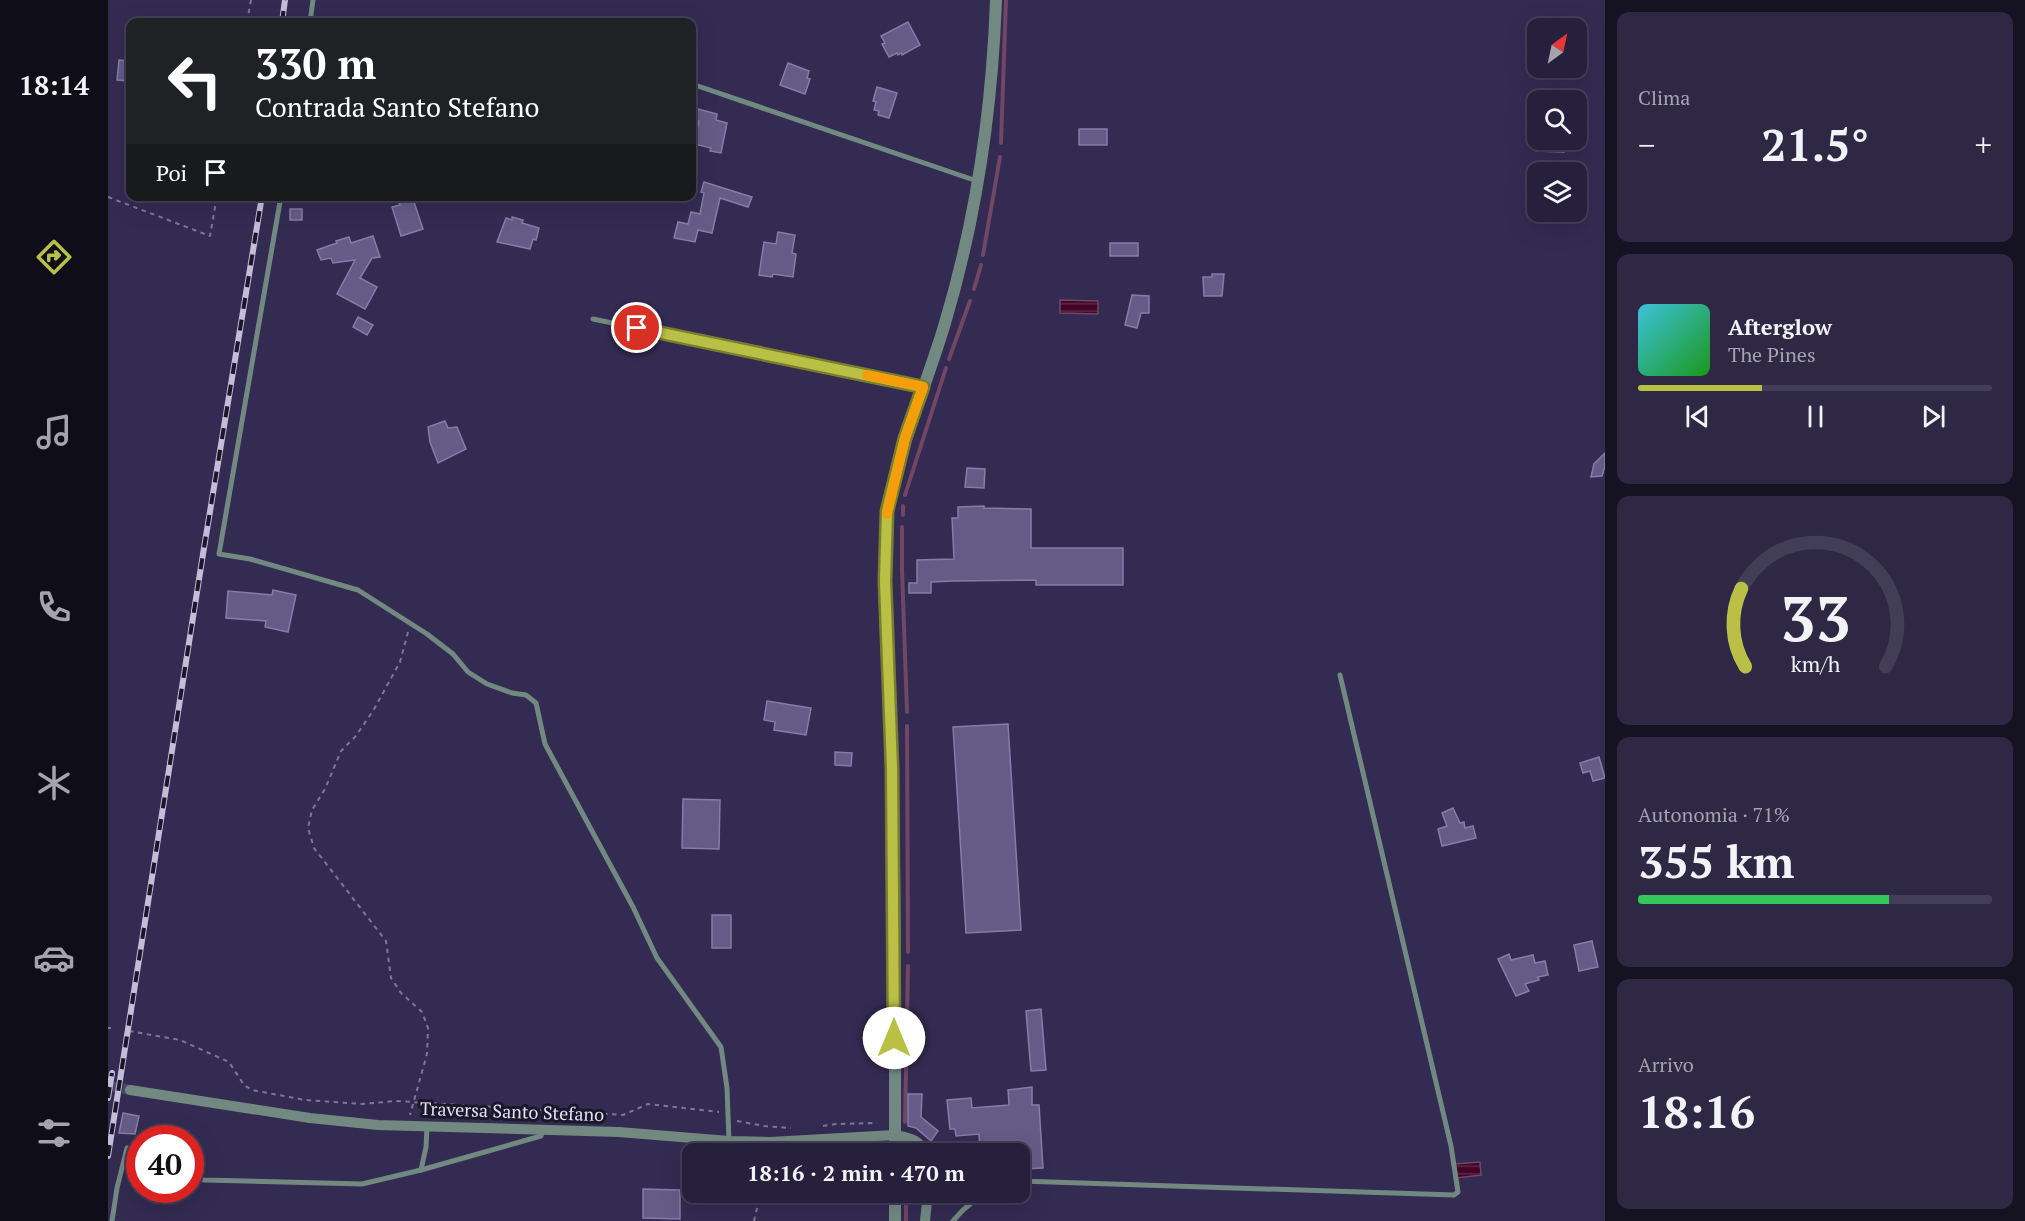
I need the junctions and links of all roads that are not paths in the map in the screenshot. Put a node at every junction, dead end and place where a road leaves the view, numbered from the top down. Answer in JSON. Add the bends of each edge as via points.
{"nodes":[{"id":1,"x":313,"y":0,"type":"edge"},
{"id":2,"x":996,"y":0,"type":"edge"},
{"id":3,"x":311,"y":18,"type":"edge"},
{"id":4,"x":696,"y":85,"type":"edge"},
{"id":5,"x":979,"y":182,"type":"junction"},
{"id":6,"x":280,"y":201,"type":"edge"},
{"id":7,"x":593,"y":319,"type":"dead end"},
{"id":8,"x":923,"y":387,"type":"junction"},
{"id":9,"x":1340,"y":675,"type":"dead end"},
{"id":10,"x":130,"y":1090,"type":"tunnel mouth"},
{"id":11,"x":427,"y":1125,"type":"junction"},
{"id":12,"x":543,"y":1129,"type":"junction"},
{"id":13,"x":895,"y":1132,"type":"junction"},
{"id":14,"x":729,"y":1141,"type":"junction"},
{"id":15,"x":895,"y":1143,"type":"edge"},
{"id":16,"x":919,"y":1143,"type":"edge"},
{"id":17,"x":126,"y":1153,"type":"edge"},
{"id":18,"x":421,"y":1170,"type":"junction"},
{"id":19,"x":204,"y":1180,"type":"edge"},
{"id":20,"x":1030,"y":1181,"type":"edge"},
{"id":21,"x":895,"y":1203,"type":"edge"},
{"id":22,"x":927,"y":1203,"type":"edge"},
{"id":23,"x":972,"y":1203,"type":"edge"},
{"id":24,"x":112,"y":1221,"type":"edge"},
{"id":25,"x":895,"y":1221,"type":"edge"},
{"id":26,"x":926,"y":1221,"type":"edge"},
{"id":27,"x":953,"y":1221,"type":"edge"}],
"edges":[{"from":1,"to":3,"type":"lane"},
{"from":2,"to":5,"type":"street"},
{"from":4,"to":5,"type":"lane"},
{"from":5,"to":8,"type":"street","via":[[961,268]]},
{"from":6,"to":14,"type":"lane","via":[[219,554],[358,590],[427,634],[453,654],[468,672],[487,684],[526,694],[536,704],[545,744],[657,958],[720,1047],[727,1088]]},
{"from":7,"to":8,"type":"lane"},
{"from":8,"to":13,"type":"street","via":[[905,438],[887,511]]},
{"from":9,"to":20,"type":"lane","via":[[1451,1146],[1458,1192],[1454,1195]]},
{"from":10,"to":11,"type":"street","name":"Traversa Santo Stefano","via":[[310,1118]]},
{"from":11,"to":12,"type":"street","name":"Traversa Santo Stefano"},
{"from":11,"to":18,"type":"lane"},
{"from":12,"to":14,"type":"street","name":"Traversa Santo Stefano"},
{"from":12,"to":18,"type":"lane","via":[[541,1136]]},
{"from":13,"to":14,"type":"street","name":"Traversa Santo Stefano","via":[[773,1142]]},
{"from":13,"to":15,"type":"street"},
{"from":13,"to":16,"type":"street"},
{"from":17,"to":24,"type":"lane"},
{"from":18,"to":19,"type":"lane","via":[[362,1184]]},
{"from":21,"to":25,"type":"street"},
{"from":22,"to":26,"type":"street"},
{"from":23,"to":27,"type":"lane"}]}
